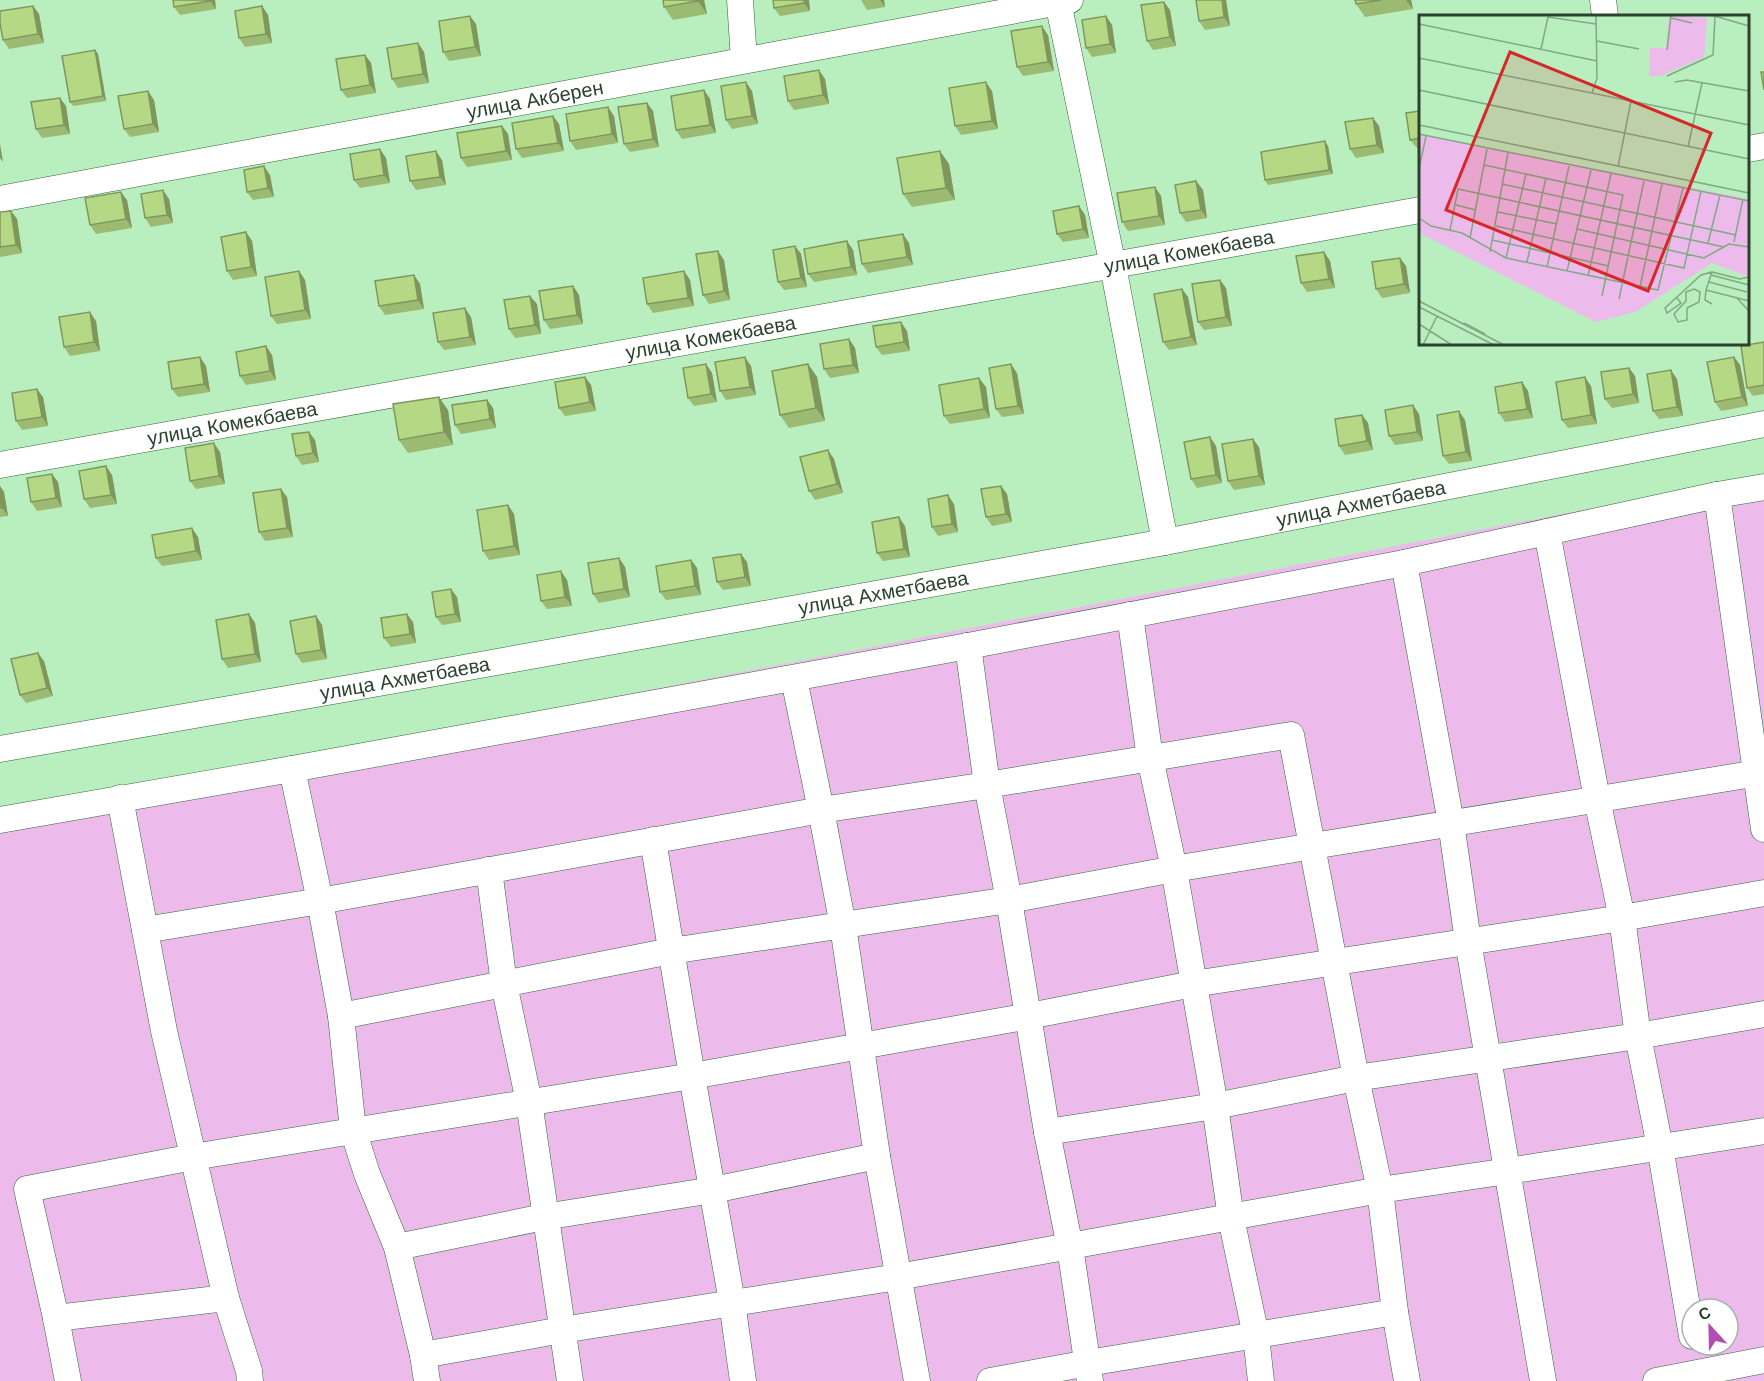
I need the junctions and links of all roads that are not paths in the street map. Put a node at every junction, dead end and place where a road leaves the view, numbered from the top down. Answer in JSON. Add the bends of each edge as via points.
{"nodes":[{"id":1,"x":740,"y":0,"type":"edge"},
{"id":2,"x":1603,"y":0,"type":"edge"},
{"id":3,"x":1064,"y":1,"type":"edge"},
{"id":4,"x":1605,"y":15,"type":"edge"},
{"id":5,"x":744,"y":60,"type":"junction"},
{"id":6,"x":1764,"y":146,"type":"edge"},
{"id":7,"x":1749,"y":149,"type":"edge"},
{"id":8,"x":0,"y":199,"type":"edge"},
{"id":9,"x":1419,"y":210,"type":"edge"},
{"id":10,"x":1113,"y":266,"type":"junction"},
{"id":11,"x":1764,"y":424,"type":"edge"},
{"id":12,"x":0,"y":465,"type":"edge"},
{"id":13,"x":1764,"y":487,"type":"edge"},
{"id":14,"x":1717,"y":495,"type":"junction"},
{"id":15,"x":1547,"y":532,"type":"junction"},
{"id":16,"x":1166,"y":542,"type":"junction"},
{"id":17,"x":1404,"y":562,"type":"junction"},
{"id":18,"x":1130,"y":615,"type":"junction"},
{"id":19,"x":968,"y":646,"type":"junction"},
{"id":20,"x":794,"y":679,"type":"junction"},
{"id":21,"x":0,"y":749,"type":"edge"},
{"id":22,"x":1150,"y":758,"type":"junction"},
{"id":23,"x":292,"y":769,"type":"junction"},
{"id":24,"x":1761,"y":773,"type":"edge"},
{"id":25,"x":987,"y":785,"type":"junction"},
{"id":26,"x":120,"y":798,"type":"junction"},
{"id":27,"x":1597,"y":799,"type":"junction"},
{"id":28,"x":821,"y":810,"type":"junction"},
{"id":29,"x":0,"y":820,"type":"edge"},
{"id":30,"x":1451,"y":823,"type":"junction"},
{"id":31,"x":1764,"y":829,"type":"edge"},
{"id":32,"x":653,"y":840,"type":"junction"},
{"id":33,"x":1313,"y":846,"type":"junction"},
{"id":34,"x":1174,"y":869,"type":"junction"},
{"id":35,"x":489,"y":870,"type":"junction"},
{"id":36,"x":1764,"y":892,"type":"edge"},
{"id":37,"x":1009,"y":900,"type":"junction"},
{"id":38,"x":320,"y":901,"type":"junction"},
{"id":39,"x":1622,"y":918,"type":"junction"},
{"id":40,"x":843,"y":926,"type":"junction"},
{"id":41,"x":145,"y":930,"type":"junction"},
{"id":42,"x":1468,"y":942,"type":"junction"},
{"id":43,"x":671,"y":951,"type":"junction"},
{"id":44,"x":1334,"y":963,"type":"junction"},
{"id":45,"x":504,"y":984,"type":"junction"},
{"id":46,"x":1193,"y":984,"type":"junction"},
{"id":47,"x":1764,"y":1014,"type":"edge"},
{"id":48,"x":341,"y":1016,"type":"junction"},
{"id":49,"x":1029,"y":1016,"type":"junction"},
{"id":50,"x":1638,"y":1036,"type":"junction"},
{"id":51,"x":861,"y":1046,"type":"junction"},
{"id":52,"x":1488,"y":1058,"type":"junction"},
{"id":53,"x":692,"y":1076,"type":"junction"},
{"id":54,"x":1356,"y":1078,"type":"junction"},
{"id":55,"x":529,"y":1102,"type":"junction"},
{"id":56,"x":1215,"y":1106,"type":"junction"},
{"id":57,"x":353,"y":1130,"type":"junction"},
{"id":58,"x":1764,"y":1131,"type":"edge"},
{"id":59,"x":1047,"y":1132,"type":"junction"},
{"id":60,"x":1660,"y":1147,"type":"junction"},
{"id":61,"x":878,"y":1156,"type":"junction"},
{"id":62,"x":193,"y":1157,"type":"junction"},
{"id":63,"x":1509,"y":1171,"type":"junction"},
{"id":64,"x":712,"y":1190,"type":"junction"},
{"id":65,"x":1380,"y":1190,"type":"junction"},
{"id":66,"x":544,"y":1217,"type":"junction"},
{"id":67,"x":1231,"y":1218,"type":"junction"},
{"id":68,"x":397,"y":1246,"type":"junction"},
{"id":69,"x":1070,"y":1247,"type":"junction"},
{"id":70,"x":898,"y":1277,"type":"junction"},
{"id":71,"x":1685,"y":1297,"type":"edge"},
{"id":72,"x":225,"y":1298,"type":"junction"},
{"id":73,"x":732,"y":1302,"type":"junction"},
{"id":74,"x":1395,"y":1312,"type":"junction"},
{"id":75,"x":56,"y":1318,"type":"junction"},
{"id":76,"x":562,"y":1330,"type":"junction"},
{"id":77,"x":1256,"y":1336,"type":"junction"},
{"id":78,"x":423,"y":1355,"type":"junction"},
{"id":79,"x":1696,"y":1357,"type":"edge"},
{"id":80,"x":1764,"y":1360,"type":"edge"},
{"id":81,"x":1089,"y":1372,"type":"edge"},
{"id":82,"x":1698,"y":1372,"type":"junction"},
{"id":83,"x":68,"y":1381,"type":"edge"},
{"id":84,"x":250,"y":1381,"type":"edge"},
{"id":85,"x":427,"y":1381,"type":"edge"},
{"id":86,"x":570,"y":1381,"type":"edge"},
{"id":87,"x":743,"y":1381,"type":"edge"},
{"id":88,"x":918,"y":1381,"type":"edge"},
{"id":89,"x":990,"y":1381,"type":"edge"},
{"id":90,"x":1261,"y":1381,"type":"edge"},
{"id":91,"x":1407,"y":1381,"type":"edge"},
{"id":92,"x":1543,"y":1381,"type":"edge"},
{"id":93,"x":1656,"y":1381,"type":"edge"}],
"edges":[{"from":1,"to":5,"type":"street"},
{"from":2,"to":4,"type":"street"},
{"from":3,"to":5,"type":"street","name":"улица Акберен"},
{"from":3,"to":10,"type":"street"},
{"from":5,"to":8,"type":"street","name":"улица Акберен"},
{"from":6,"to":7,"type":"street"},
{"from":9,"to":10,"type":"street","name":"улица Комекбаева"},
{"from":10,"to":12,"type":"street","name":"улица Комекбаева"},
{"from":10,"to":16,"type":"street"},
{"from":11,"to":16,"type":"street","name":"улица Ахметбаева"},
{"from":13,"to":14,"type":"street"},
{"from":14,"to":15,"type":"street"},
{"from":14,"to":24,"type":"street"},
{"from":15,"to":17,"type":"street"},
{"from":15,"to":27,"type":"street"},
{"from":16,"to":21,"type":"street","name":"улица Ахметбаева"},
{"from":17,"to":18,"type":"street"},
{"from":17,"to":30,"type":"street"},
{"from":18,"to":19,"type":"street"},
{"from":18,"to":22,"type":"street"},
{"from":19,"to":20,"type":"street"},
{"from":19,"to":25,"type":"street"},
{"from":20,"to":23,"type":"street"},
{"from":20,"to":28,"type":"street"},
{"from":22,"to":25,"type":"street"},
{"from":22,"to":33,"type":"street","via":[[1291,735]]},
{"from":22,"to":34,"type":"street"},
{"from":23,"to":26,"type":"street"},
{"from":23,"to":38,"type":"street"},
{"from":24,"to":27,"type":"street"},
{"from":24,"to":31,"type":"street"},
{"from":25,"to":28,"type":"street"},
{"from":25,"to":37,"type":"street"},
{"from":26,"to":29,"type":"street"},
{"from":26,"to":41,"type":"street"},
{"from":27,"to":30,"type":"street"},
{"from":27,"to":39,"type":"street"},
{"from":28,"to":32,"type":"street"},
{"from":28,"to":40,"type":"street"},
{"from":30,"to":33,"type":"street"},
{"from":30,"to":42,"type":"street"},
{"from":32,"to":35,"type":"street"},
{"from":32,"to":43,"type":"street"},
{"from":33,"to":34,"type":"street"},
{"from":33,"to":44,"type":"street"},
{"from":34,"to":37,"type":"street"},
{"from":34,"to":46,"type":"street"},
{"from":35,"to":38,"type":"street"},
{"from":35,"to":45,"type":"street"},
{"from":36,"to":39,"type":"street"},
{"from":37,"to":40,"type":"street"},
{"from":37,"to":49,"type":"street"},
{"from":38,"to":41,"type":"street"},
{"from":38,"to":48,"type":"street"},
{"from":39,"to":42,"type":"street"},
{"from":39,"to":50,"type":"street"},
{"from":40,"to":43,"type":"street"},
{"from":40,"to":51,"type":"street"},
{"from":41,"to":62,"type":"street"},
{"from":42,"to":44,"type":"street"},
{"from":42,"to":52,"type":"street"},
{"from":43,"to":45,"type":"street"},
{"from":43,"to":53,"type":"street"},
{"from":44,"to":46,"type":"street"},
{"from":44,"to":54,"type":"street"},
{"from":45,"to":48,"type":"street"},
{"from":45,"to":55,"type":"street"},
{"from":46,"to":49,"type":"street"},
{"from":46,"to":56,"type":"street"},
{"from":47,"to":50,"type":"street"},
{"from":48,"to":57,"type":"street"},
{"from":49,"to":51,"type":"street"},
{"from":49,"to":59,"type":"street"},
{"from":50,"to":52,"type":"street"},
{"from":50,"to":60,"type":"street"},
{"from":51,"to":53,"type":"street"},
{"from":51,"to":61,"type":"street"},
{"from":52,"to":54,"type":"street"},
{"from":52,"to":63,"type":"street"},
{"from":53,"to":55,"type":"street"},
{"from":53,"to":64,"type":"street"},
{"from":54,"to":56,"type":"street"},
{"from":54,"to":65,"type":"street"},
{"from":55,"to":57,"type":"street"},
{"from":55,"to":66,"type":"street"},
{"from":56,"to":59,"type":"street"},
{"from":56,"to":67,"type":"street"},
{"from":57,"to":62,"type":"street"},
{"from":57,"to":68,"type":"street"},
{"from":58,"to":60,"type":"street"},
{"from":59,"to":69,"type":"street"},
{"from":60,"to":63,"type":"street"},
{"from":60,"to":71,"type":"street"},
{"from":61,"to":64,"type":"street"},
{"from":61,"to":70,"type":"street"},
{"from":62,"to":72,"type":"street"},
{"from":62,"to":75,"type":"street","via":[[27,1189]]},
{"from":63,"to":65,"type":"street"},
{"from":63,"to":92,"type":"street"},
{"from":64,"to":66,"type":"street"},
{"from":64,"to":73,"type":"street"},
{"from":65,"to":67,"type":"street"},
{"from":65,"to":74,"type":"street"},
{"from":66,"to":68,"type":"street"},
{"from":66,"to":76,"type":"street"},
{"from":67,"to":69,"type":"street"},
{"from":67,"to":77,"type":"street"},
{"from":68,"to":78,"type":"street"},
{"from":69,"to":70,"type":"street"},
{"from":69,"to":81,"type":"street"},
{"from":70,"to":73,"type":"street"},
{"from":70,"to":88,"type":"street"},
{"from":72,"to":75,"type":"street"},
{"from":72,"to":84,"type":"street"},
{"from":73,"to":76,"type":"street"},
{"from":73,"to":87,"type":"street"},
{"from":74,"to":77,"type":"street"},
{"from":74,"to":91,"type":"street"},
{"from":75,"to":83,"type":"street"},
{"from":76,"to":78,"type":"street"},
{"from":76,"to":86,"type":"street"},
{"from":77,"to":81,"type":"street"},
{"from":77,"to":90,"type":"street"},
{"from":78,"to":85,"type":"street"},
{"from":79,"to":82,"type":"street"},
{"from":80,"to":82,"type":"street"},
{"from":81,"to":89,"type":"street"},
{"from":82,"to":93,"type":"street"}]}
